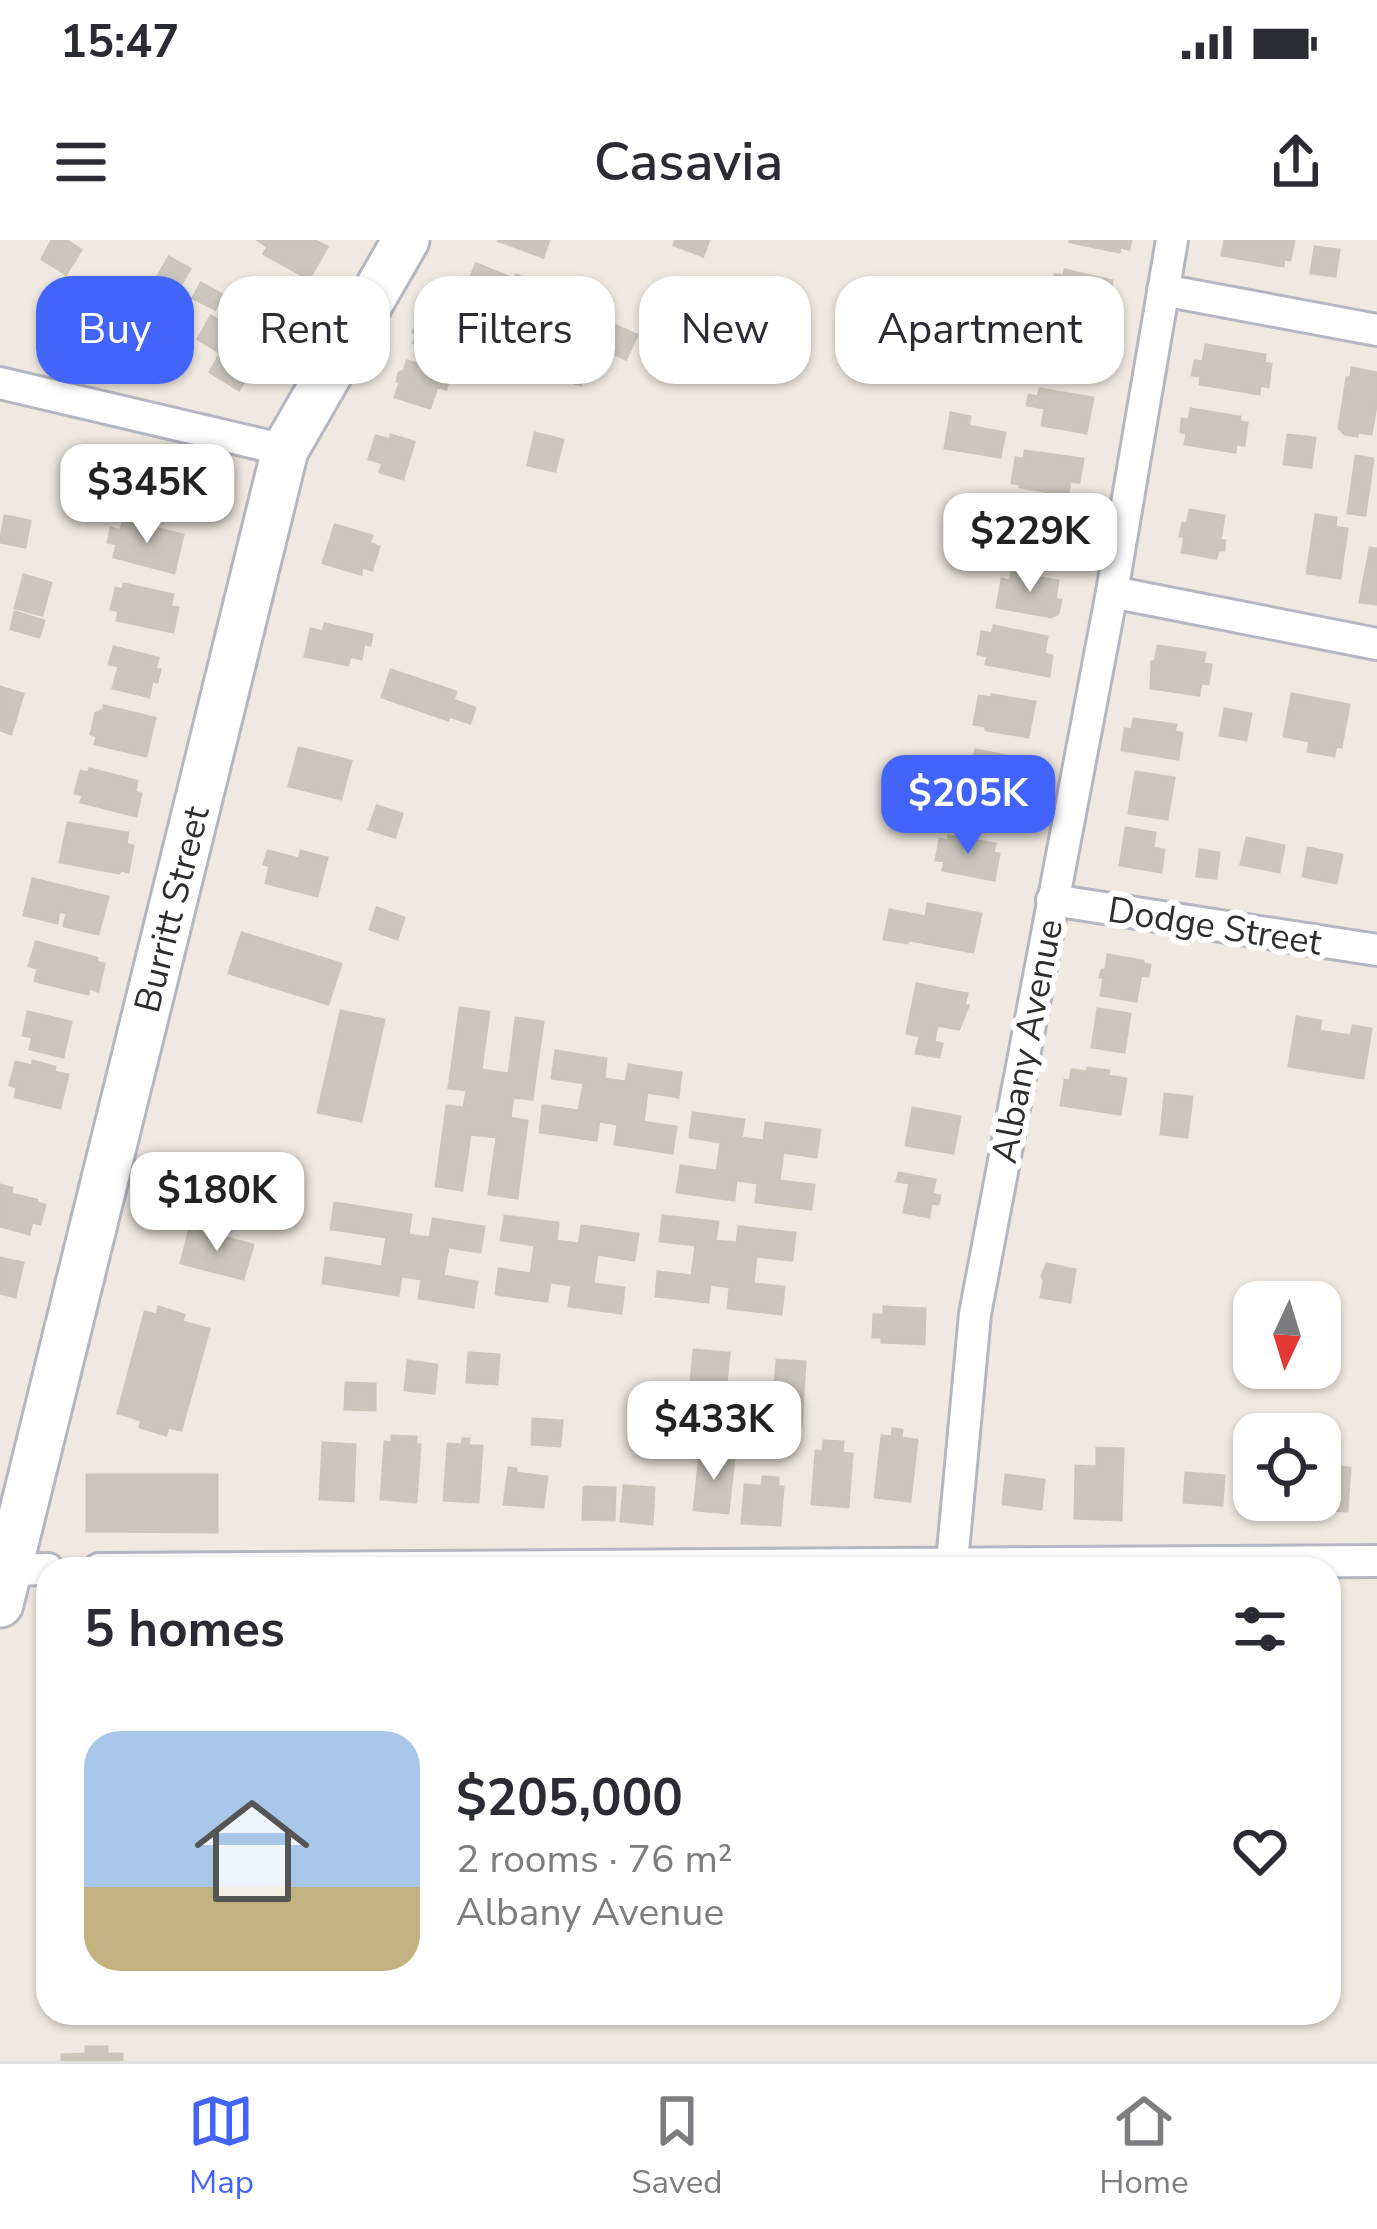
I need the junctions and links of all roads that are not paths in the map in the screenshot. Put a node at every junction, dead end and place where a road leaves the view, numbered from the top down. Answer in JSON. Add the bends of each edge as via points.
{"nodes":[{"id":1,"x":406,"y":240,"type":"edge"},
{"id":2,"x":1172,"y":240,"type":"edge"},
{"id":3,"x":1163,"y":290,"type":"junction"},
{"id":4,"x":1377,"y":330,"type":"edge"},
{"id":5,"x":0,"y":383,"type":"edge"},
{"id":6,"x":285,"y":450,"type":"junction"},
{"id":7,"x":1112,"y":592,"type":"junction"},
{"id":8,"x":1377,"y":644,"type":"edge"},
{"id":9,"x":1052,"y":900,"type":"junction"},
{"id":10,"x":1377,"y":950,"type":"edge"},
{"id":11,"x":952,"y":1557,"type":"edge"},
{"id":12,"x":1341,"y":1561,"type":"edge"},
{"id":13,"x":1377,"y":1561,"type":"edge"},
{"id":14,"x":12,"y":1584,"type":"edge"}],
"edges":[{"from":1,"to":6,"type":"street","name":"Burritt Street"},
{"from":2,"to":3,"type":"street","name":"Albany Avenue"},
{"from":3,"to":4,"type":"street"},
{"from":3,"to":7,"type":"street","name":"Albany Avenue"},
{"from":5,"to":6,"type":"street"},
{"from":6,"to":14,"type":"street","name":"Burritt Street"},
{"from":7,"to":8,"type":"street"},
{"from":7,"to":9,"type":"street","name":"Albany Avenue"},
{"from":9,"to":10,"type":"street","name":"Dodge Street"},
{"from":9,"to":11,"type":"street","name":"Albany Avenue","via":[[975,1314]]},
{"from":12,"to":13,"type":"street"}]}
